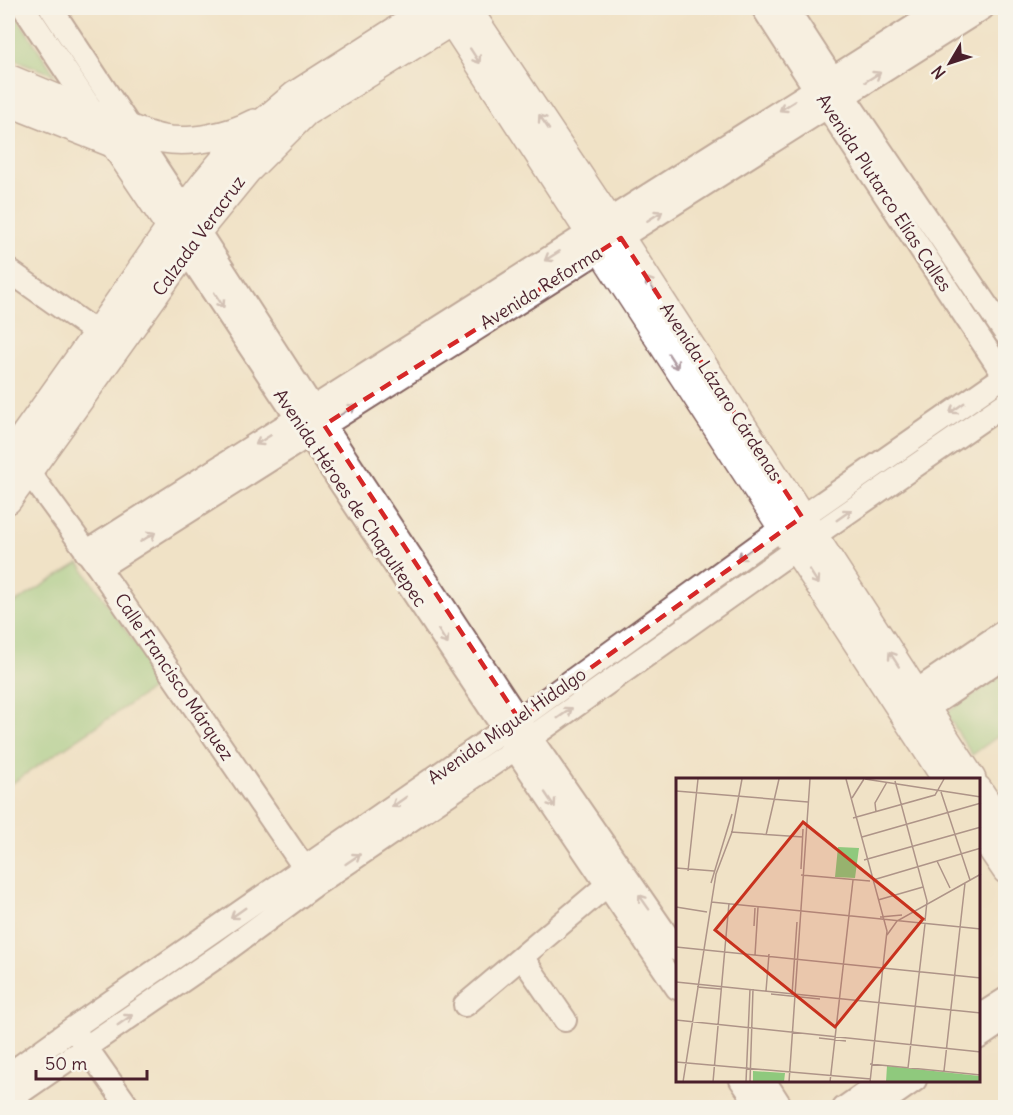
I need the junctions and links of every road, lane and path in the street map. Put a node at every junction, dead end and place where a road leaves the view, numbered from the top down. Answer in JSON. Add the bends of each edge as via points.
{"nodes":[{"id":1,"x":24,"y":8,"type":"edge"},
{"id":2,"x":51,"y":8,"type":"edge"},
{"id":3,"x":763,"y":8,"type":"edge"},
{"id":4,"x":787,"y":8,"type":"edge"},
{"id":5,"x":943,"y":8,"type":"edge"},
{"id":6,"x":983,"y":8,"type":"edge"},
{"id":7,"x":456,"y":10,"type":"edge"},
{"id":8,"x":8,"y":78,"type":"edge"},
{"id":9,"x":830,"y":92,"type":"junction"},
{"id":10,"x":8,"y":102,"type":"edge"},
{"id":11,"x":278,"y":109,"type":"junction"},
{"id":12,"x":94,"y":114,"type":"junction"},
{"id":13,"x":123,"y":136,"type":"junction"},
{"id":14,"x":185,"y":230,"type":"junction"},
{"id":15,"x":605,"y":235,"type":"junction"},
{"id":16,"x":8,"y":270,"type":"edge"},
{"id":17,"x":98,"y":333,"type":"junction"},
{"id":18,"x":1005,"y":334,"type":"edge"},
{"id":19,"x":1005,"y":376,"type":"edge"},
{"id":20,"x":1005,"y":403,"type":"edge"},
{"id":21,"x":311,"y":422,"type":"junction"},
{"id":22,"x":13,"y":460,"type":"edge"},
{"id":23,"x":8,"y":500,"type":"edge"},
{"id":24,"x":798,"y":532,"type":"junction"},
{"id":25,"x":93,"y":560,"type":"junction"},
{"id":26,"x":1005,"y":630,"type":"edge"},
{"id":27,"x":1005,"y":655,"type":"edge"},
{"id":28,"x":912,"y":707,"type":"junction"},
{"id":29,"x":517,"y":733,"type":"junction"},
{"id":30,"x":965,"y":778,"type":"edge"},
{"id":31,"x":980,"y":797,"type":"edge"},
{"id":32,"x":1005,"y":831,"type":"edge"},
{"id":33,"x":980,"y":832,"type":"edge"},
{"id":34,"x":1005,"y":870,"type":"edge"},
{"id":35,"x":310,"y":876,"type":"junction"},
{"id":36,"x":616,"y":879,"type":"junction"},
{"id":37,"x":676,"y":949,"type":"edge"},
{"id":38,"x":522,"y":957,"type":"junction"},
{"id":39,"x":676,"y":985,"type":"edge"},
{"id":40,"x":1005,"y":999,"type":"edge"},
{"id":41,"x":465,"y":1005,"type":"dead end"},
{"id":42,"x":980,"y":1016,"type":"edge"},
{"id":43,"x":1005,"y":1019,"type":"edge"},
{"id":44,"x":565,"y":1020,"type":"dead end"},
{"id":45,"x":72,"y":1028,"type":"junction"},
{"id":46,"x":980,"y":1037,"type":"edge"},
{"id":47,"x":86,"y":1047,"type":"junction"},
{"id":48,"x":8,"y":1075,"type":"edge"},
{"id":49,"x":742,"y":1082,"type":"edge"},
{"id":50,"x":765,"y":1082,"type":"edge"},
{"id":51,"x":881,"y":1082,"type":"edge"},
{"id":52,"x":912,"y":1082,"type":"edge"},
{"id":53,"x":8,"y":1101,"type":"edge"},
{"id":54,"x":129,"y":1107,"type":"edge"},
{"id":55,"x":760,"y":1107,"type":"edge"},
{"id":56,"x":782,"y":1107,"type":"edge"},
{"id":57,"x":844,"y":1107,"type":"edge"},
{"id":58,"x":875,"y":1107,"type":"edge"}],
"edges":[{"from":1,"to":12,"type":"street"},
{"from":2,"to":13,"type":"street","name":"Avenida Héroes de Chapultepec"},
{"from":3,"to":9,"type":"street","name":"Avenida Plutarco Elías Calles"},
{"from":4,"to":9,"type":"street","name":"Avenida Plutarco Elías Calles"},
{"from":5,"to":9,"type":"street","name":"Avenida Reforma"},
{"from":9,"to":6,"type":"street","name":"Avenida Reforma","one_way":true},
{"from":7,"to":11,"type":"main road","name":"Calzada Veracruz","via":[[295,95]]},
{"from":7,"to":14,"type":"main road","name":"Calzada Veracruz","via":[[306,112]]},
{"from":7,"to":15,"type":"main road","name":"Avenida Lázaro Cárdenas"},
{"from":8,"to":12,"type":"main road"},
{"from":9,"to":15,"type":"street","name":"Avenida Reforma"},
{"from":9,"to":18,"type":"street","name":"Avenida Plutarco Elías Calles"},
{"from":9,"to":19,"type":"street","name":"Avenida Plutarco Elías Calles"},
{"from":10,"to":13,"type":"main road"},
{"from":11,"to":13,"type":"main road","via":[[247,127],[192,141]]},
{"from":11,"to":14,"type":"main road","name":"Calzada Veracruz","via":[[237,144]]},
{"from":12,"to":13,"type":"main road"},
{"from":13,"to":14,"type":"main road","name":"Avenida Héroes de Chapultepec"},
{"from":14,"to":17,"type":"main road","name":"Calzada Veracruz"},
{"from":14,"to":21,"type":"street","name":"Avenida Héroes de Chapultepec"},
{"from":14,"to":22,"type":"main road","name":"Calzada Veracruz"},
{"from":15,"to":21,"type":"street","name":"Avenida Reforma"},
{"from":15,"to":24,"type":"main road","name":"Avenida Lázaro Cárdenas"},
{"from":16,"to":17,"type":"street"},
{"from":17,"to":22,"type":"main road","name":"Calzada Veracruz"},
{"from":19,"to":24,"type":"street","name":"Avenida Miguel Hidalgo","one_way":true},
{"from":24,"to":20,"type":"street","name":"Avenida Miguel Hidalgo","one_way":true},
{"from":21,"to":25,"type":"street","name":"Avenida Reforma"},
{"from":21,"to":29,"type":"street","name":"Avenida Héroes de Chapultepec"},
{"from":22,"to":23,"type":"main road","name":"Calzada Veracruz"},
{"from":22,"to":25,"type":"street","name":"Calle Francisco Márquez"},
{"from":24,"to":28,"type":"main road","name":"Avenida Lázaro Cárdenas"},
{"from":24,"to":29,"type":"street","name":"Avenida Miguel Hidalgo"},
{"from":25,"to":35,"type":"street","name":"Calle Francisco Márquez"},
{"from":26,"to":28,"type":"street"},
{"from":27,"to":28,"type":"street"},
{"from":28,"to":30,"type":"main road","name":"Avenida Lázaro Cárdenas"},
{"from":29,"to":35,"type":"street","name":"Avenida Miguel Hidalgo"},
{"from":29,"to":36,"type":"street","name":"Avenida Héroes de Chapultepec"},
{"from":31,"to":32,"type":"main road","name":"Avenida Lázaro Cárdenas"},
{"from":33,"to":34,"type":"main road"},
{"from":35,"to":45,"type":"street","name":"Avenida Miguel Hidalgo","one_way":true},
{"from":47,"to":35,"type":"street","name":"Avenida Miguel Hidalgo","one_way":true,"via":[[224,952]]},
{"from":37,"to":36,"type":"street","name":"Avenida Héroes de Chapultepec","one_way":true},
{"from":36,"to":38,"type":"street"},
{"from":36,"to":39,"type":"street","name":"Avenida Héroes de Chapultepec"},
{"from":38,"to":41,"type":"street"},
{"from":38,"to":44,"type":"street"},
{"from":40,"to":42,"type":"street"},
{"from":43,"to":46,"type":"street"},
{"from":45,"to":47,"type":"street"},
{"from":45,"to":48,"type":"street","name":"Avenida Miguel Hidalgo"},
{"from":47,"to":53,"type":"street","name":"Avenida Miguel Hidalgo"},
{"from":47,"to":54,"type":"street"},
{"from":49,"to":55,"type":"street"},
{"from":50,"to":56,"type":"street"},
{"from":51,"to":57,"type":"street"},
{"from":52,"to":58,"type":"street"}]}
